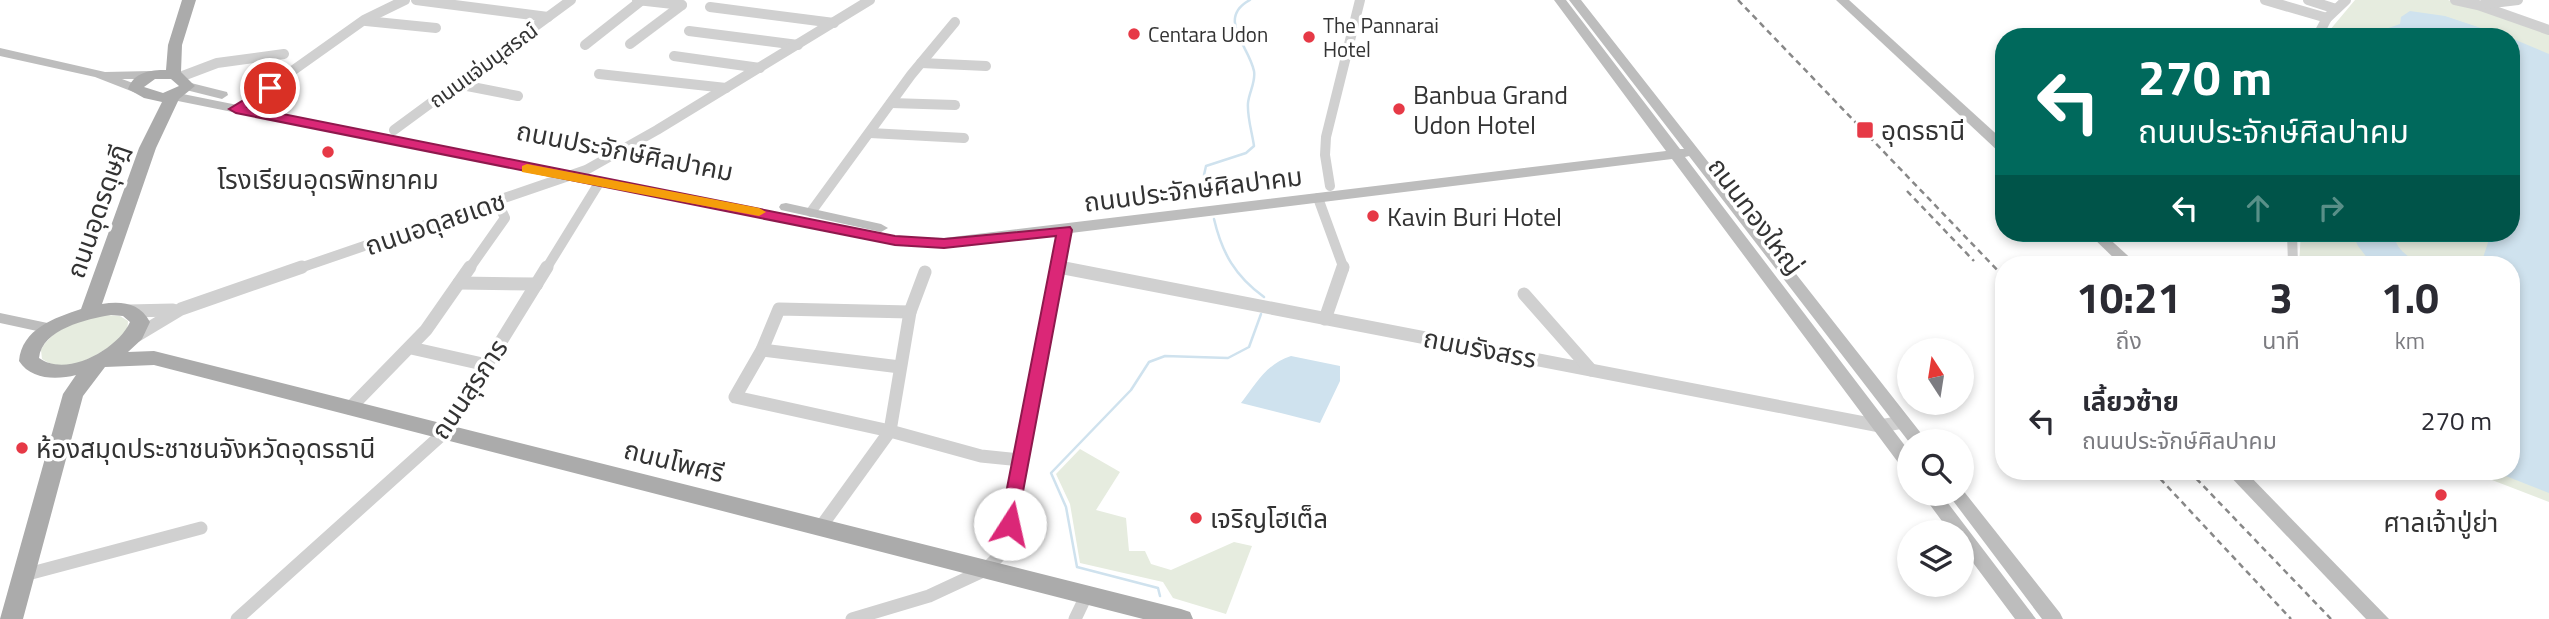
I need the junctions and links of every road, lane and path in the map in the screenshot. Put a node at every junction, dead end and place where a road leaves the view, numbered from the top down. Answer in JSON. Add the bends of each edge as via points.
{"nodes":[{"id":1,"x":189,"y":0,"type":"edge"},
{"id":2,"x":405,"y":0,"type":"edge"},
{"id":3,"x":416,"y":0,"type":"edge"},
{"id":4,"x":571,"y":0,"type":"edge"},
{"id":5,"x":634,"y":0,"type":"edge"},
{"id":6,"x":642,"y":0,"type":"edge"},
{"id":7,"x":870,"y":0,"type":"edge"},
{"id":8,"x":1360,"y":0,"type":"edge"},
{"id":9,"x":1560,"y":0,"type":"edge"},
{"id":10,"x":1574,"y":0,"type":"edge"},
{"id":11,"x":1842,"y":0,"type":"edge"},
{"id":12,"x":2265,"y":0,"type":"edge"},
{"id":13,"x":2308,"y":0,"type":"edge"},
{"id":14,"x":2346,"y":0,"type":"edge"},
{"id":15,"x":2455,"y":0,"type":"edge"},
{"id":16,"x":2518,"y":0,"type":"edge"},
{"id":17,"x":2478,"y":5,"type":"junction"},
{"id":18,"x":710,"y":7,"type":"dead end"},
{"id":19,"x":2336,"y":9,"type":"junction"},
{"id":20,"x":548,"y":18,"type":"junction"},
{"id":21,"x":2327,"y":18,"type":"junction"},
{"id":22,"x":364,"y":20,"type":"junction"},
{"id":23,"x":955,"y":22,"type":"dead end"},
{"id":24,"x":834,"y":23,"type":"junction"},
{"id":25,"x":436,"y":28,"type":"dead end"},
{"id":26,"x":2322,"y":28,"type":"edge"},
{"id":27,"x":2549,"y":30,"type":"edge"},
{"id":28,"x":689,"y":31,"type":"dead end"},
{"id":29,"x":629,"y":44,"type":"dead end"},
{"id":30,"x":175,"y":45,"type":"junction"},
{"id":31,"x":585,"y":45,"type":"dead end"},
{"id":32,"x":798,"y":45,"type":"junction"},
{"id":33,"x":0,"y":51,"type":"edge"},
{"id":34,"x":284,"y":54,"type":"dead end"},
{"id":35,"x":674,"y":56,"type":"dead end"},
{"id":36,"x":921,"y":63,"type":"junction"},
{"id":37,"x":986,"y":66,"type":"dead end"},
{"id":38,"x":760,"y":68,"type":"junction"},
{"id":39,"x":599,"y":74,"type":"dead end"},
{"id":40,"x":99,"y":75,"type":"junction"},
{"id":41,"x":151,"y":75,"type":"junction"},
{"id":42,"x":178,"y":83,"type":"junction"},
{"id":43,"x":457,"y":85,"type":"junction"},
{"id":44,"x":726,"y":88,"type":"junction"},
{"id":45,"x":143,"y":93,"type":"junction"},
{"id":46,"x":518,"y":96,"type":"dead end"},
{"id":47,"x":250,"y":101,"type":"junction"},
{"id":48,"x":891,"y":103,"type":"junction"},
{"id":49,"x":955,"y":105,"type":"dead end"},
{"id":50,"x":236,"y":109,"type":"junction"},
{"id":51,"x":154,"y":127,"type":"junction"},
{"id":52,"x":870,"y":133,"type":"junction"},
{"id":53,"x":390,"y":135,"type":"junction"},
{"id":54,"x":964,"y":138,"type":"dead end"},
{"id":55,"x":1995,"y":141,"type":"edge"},
{"id":56,"x":1681,"y":149,"type":"junction"},
{"id":57,"x":586,"y":170,"type":"junction"},
{"id":58,"x":569,"y":177,"type":"junction"},
{"id":59,"x":604,"y":179,"type":"junction"},
{"id":60,"x":1332,"y":191,"type":"junction"},
{"id":61,"x":1318,"y":198,"type":"junction"},
{"id":62,"x":497,"y":201,"type":"junction"},
{"id":63,"x":1190,"y":209,"type":"junction"},
{"id":64,"x":807,"y":217,"type":"junction"},
{"id":65,"x":1065,"y":225,"type":"junction"},
{"id":66,"x":2105,"y":242,"type":"edge"},
{"id":67,"x":2120,"y":256,"type":"edge"},
{"id":68,"x":1057,"y":267,"type":"junction"},
{"id":69,"x":925,"y":272,"type":"dead end"},
{"id":70,"x":459,"y":283,"type":"junction"},
{"id":71,"x":537,"y":284,"type":"junction"},
{"id":72,"x":1524,"y":294,"type":"dead end"},
{"id":73,"x":181,"y":309,"type":"junction"},
{"id":74,"x":128,"y":311,"type":"junction"},
{"id":75,"x":910,"y":312,"type":"junction"},
{"id":76,"x":89,"y":313,"type":"junction"},
{"id":77,"x":0,"y":317,"type":"edge"},
{"id":78,"x":1325,"y":318,"type":"junction"},
{"id":79,"x":51,"y":329,"type":"junction"},
{"id":80,"x":134,"y":337,"type":"junction"},
{"id":81,"x":411,"y":348,"type":"junction"},
{"id":82,"x":762,"y":350,"type":"junction"},
{"id":83,"x":154,"y":358,"type":"junction"},
{"id":84,"x":99,"y":360,"type":"junction"},
{"id":85,"x":487,"y":365,"type":"junction"},
{"id":86,"x":900,"y":367,"type":"junction"},
{"id":87,"x":1591,"y":370,"type":"junction"},
{"id":88,"x":55,"y":371,"type":"junction"},
{"id":89,"x":73,"y":394,"type":"junction"},
{"id":90,"x":350,"y":408,"type":"junction"},
{"id":91,"x":1903,"y":422,"type":"junction"},
{"id":92,"x":1880,"y":426,"type":"junction"},
{"id":93,"x":1909,"y":429,"type":"edge"},
{"id":94,"x":890,"y":431,"type":"junction"},
{"id":95,"x":445,"y":432,"type":"junction"},
{"id":96,"x":1897,"y":448,"type":"edge"},
{"id":97,"x":1021,"y":460,"type":"junction"},
{"id":98,"x":2243,"y":480,"type":"edge"},
{"id":99,"x":1940,"y":506,"type":"edge"},
{"id":100,"x":1967,"y":506,"type":"edge"},
{"id":101,"x":1951,"y":520,"type":"edge"},
{"id":102,"x":201,"y":527,"type":"dead end"},
{"id":103,"x":820,"y":528,"type":"junction"},
{"id":104,"x":1974,"y":550,"type":"edge"},
{"id":105,"x":985,"y":570,"type":"junction"},
{"id":106,"x":23,"y":575,"type":"junction"},
{"id":107,"x":1087,"y":594,"type":"junction"},
{"id":108,"x":11,"y":619,"type":"edge"},
{"id":109,"x":237,"y":619,"type":"edge"},
{"id":110,"x":852,"y":619,"type":"edge"},
{"id":111,"x":1075,"y":619,"type":"edge"},
{"id":112,"x":1181,"y":619,"type":"edge"},
{"id":113,"x":2026,"y":619,"type":"edge"},
{"id":114,"x":2053,"y":619,"type":"edge"},
{"id":115,"x":2379,"y":619,"type":"edge"}],
"edges":[{"from":1,"to":30,"type":"main road","name":"ถนนอุดรดุษฎี"},
{"from":2,"to":22,"type":"street"},
{"from":3,"to":20,"type":"street"},
{"from":4,"to":20,"type":"street","name":"ถนนแจ่มนุสรณ์"},
{"from":5,"to":6,"type":"street"},
{"from":6,"to":29,"type":"street","via":[[682,5]]},
{"from":6,"to":31,"type":"street"},
{"from":7,"to":24,"type":"street","name":"ถนนอดุลยเดช"},
{"from":8,"to":60,"type":"street","via":[[1326,137]]},
{"from":9,"to":56,"type":"street","name":"ถนนทองใหญ่"},
{"from":10,"to":56,"type":"street","name":"ถนนทองใหญ่"},
{"from":11,"to":55,"type":"street"},
{"from":12,"to":21,"type":"street"},
{"from":13,"to":19,"type":"street"},
{"from":14,"to":19,"type":"street"},
{"from":15,"to":17,"type":"street"},
{"from":16,"to":17,"type":"street"},
{"from":17,"to":27,"type":"street"},
{"from":18,"to":24,"type":"street"},
{"from":19,"to":21,"type":"street"},
{"from":20,"to":43,"type":"street","name":"ถนนแจ่มนุสรณ์"},
{"from":21,"to":26,"type":"street"},
{"from":22,"to":25,"type":"street"},
{"from":22,"to":47,"type":"street"},
{"from":23,"to":36,"type":"street"},
{"from":24,"to":32,"type":"street","name":"ถนนอดุลยเดช"},
{"from":28,"to":32,"type":"street"},
{"from":30,"to":41,"type":"main road","name":"ถนนอุดรดุษฎี"},
{"from":30,"to":42,"type":"main road","name":"ถนนอุดรดุษฎี"},
{"from":32,"to":38,"type":"street","name":"ถนนอดุลยเดช"},
{"from":33,"to":40,"type":"street"},
{"from":34,"to":42,"type":"street","via":[[217,63]]},
{"from":35,"to":38,"type":"street"},
{"from":36,"to":37,"type":"street"},
{"from":36,"to":48,"type":"street"},
{"from":38,"to":44,"type":"street","name":"ถนนอดุลยเดช"},
{"from":39,"to":44,"type":"street"},
{"from":40,"to":41,"type":"street"},
{"from":40,"to":45,"type":"street"},
{"from":41,"to":42,"type":"main road"},
{"from":41,"to":45,"type":"main road","name":"ถนนอุดรดุษฎี","via":[[138,83]]},
{"from":42,"to":45,"type":"main road"},
{"from":42,"to":47,"type":"street","name":"ถนนประจักษ์ศิลปาคม"},
{"from":42,"to":50,"type":"street","name":"ถนนประจักษ์ศิลปาคม"},
{"from":42,"to":51,"type":"main road","name":"ถนนอุดรดุษฎี"},
{"from":43,"to":46,"type":"street"},
{"from":43,"to":53,"type":"street","name":"ถนนแจ่มนุสรณ์"},
{"from":44,"to":57,"type":"street","name":"ถนนอดุลยเดช"},
{"from":45,"to":51,"type":"main road","name":"ถนนอุดรดุษฎี"},
{"from":47,"to":50,"type":"street"},
{"from":47,"to":53,"type":"street","name":"ถนนประจักษ์ศิลปาคม"},
{"from":48,"to":49,"type":"street"},
{"from":48,"to":52,"type":"street"},
{"from":50,"to":53,"type":"street","name":"ถนนประจักษ์ศิลปาคม"},
{"from":51,"to":76,"type":"main road","name":"ถนนอุดรดุษฎี"},
{"from":52,"to":54,"type":"street"},
{"from":52,"to":64,"type":"street"},
{"from":53,"to":57,"type":"street","name":"ถนนประจักษ์ศิลปาคม"},
{"from":53,"to":58,"type":"street","name":"ถนนประจักษ์ศิลปาคม"},
{"from":56,"to":60,"type":"street","name":"ถนนประจักษ์ศิลปาคม"},
{"from":56,"to":91,"type":"street","name":"ถนนทองใหญ่"},
{"from":56,"to":92,"type":"street","name":"ถนนทองใหญ่"},
{"from":57,"to":58,"type":"street","name":"ถนนอดุลยเดช"},
{"from":57,"to":59,"type":"street","name":"ถนนประจักษ์ศิลปาคม"},
{"from":58,"to":59,"type":"street","name":"ถนนประจักษ์ศิลปาคม"},
{"from":58,"to":62,"type":"street","name":"ถนนอดุลยเดช"},
{"from":59,"to":64,"type":"street","name":"ถนนประจักษ์ศิลปาคม"},
{"from":59,"to":71,"type":"street","name":"ถนนสุรการ"},
{"from":60,"to":61,"type":"street","name":"ถนนประจักษ์ศิลปาคม"},
{"from":60,"to":63,"type":"street","name":"ถนนประจักษ์ศิลปาคม"},
{"from":61,"to":63,"type":"street","name":"ถนนประจักษ์ศิลปาคม"},
{"from":61,"to":78,"type":"street","via":[[1344,269]]},
{"from":62,"to":70,"type":"street","via":[[505,218]]},
{"from":62,"to":73,"type":"street","name":"ถนนอดุลยเดช"},
{"from":63,"to":65,"type":"street","name":"ถนนประจักษ์ศิลปาคม"},
{"from":64,"to":65,"type":"street","name":"ถนนประจักษ์ศิลปาคม","via":[[916,244],[982,240]]},
{"from":65,"to":68,"type":"street"},
{"from":66,"to":67,"type":"street"},
{"from":68,"to":78,"type":"street","name":"ถนนรังสรร"},
{"from":68,"to":97,"type":"street"},
{"from":69,"to":75,"type":"street"},
{"from":70,"to":71,"type":"street"},
{"from":70,"to":81,"type":"street"},
{"from":71,"to":85,"type":"street","name":"ถนนสุรการ"},
{"from":72,"to":87,"type":"street"},
{"from":73,"to":74,"type":"street"},
{"from":73,"to":80,"type":"street","name":"ถนนอดุลยเดช"},
{"from":74,"to":76,"type":"main road"},
{"from":74,"to":80,"type":"main road","via":[[139,317]]},
{"from":75,"to":82,"type":"street","via":[[779,309]]},
{"from":75,"to":86,"type":"street"},
{"from":76,"to":79,"type":"main road"},
{"from":77,"to":79,"type":"street"},
{"from":78,"to":87,"type":"street","name":"ถนนรังสรร"},
{"from":79,"to":88,"type":"main road","via":[[28,355],[32,366]]},
{"from":80,"to":83,"type":"main road"},
{"from":80,"to":84,"type":"main road"},
{"from":81,"to":85,"type":"street"},
{"from":81,"to":90,"type":"street"},
{"from":82,"to":86,"type":"street"},
{"from":82,"to":94,"type":"street","via":[[735,397]]},
{"from":83,"to":84,"type":"main road","name":"ถนนโพศรี"},
{"from":83,"to":90,"type":"main road","name":"ถนนโพศรี"},
{"from":84,"to":88,"type":"main road"},
{"from":84,"to":89,"type":"main road"},
{"from":85,"to":95,"type":"street","name":"ถนนสุรการ"},
{"from":86,"to":94,"type":"street"},
{"from":87,"to":92,"type":"street","name":"ถนนรังสรร"},
{"from":88,"to":89,"type":"main road","via":[[68,381]]},
{"from":89,"to":106,"type":"main road"},
{"from":90,"to":95,"type":"main road","name":"ถนนโพศรี"},
{"from":91,"to":92,"type":"street","name":"ถนนรังสรร"},
{"from":91,"to":93,"type":"street","name":"ถนนทองใหญ่"},
{"from":92,"to":96,"type":"street","name":"ถนนทองใหญ่"},
{"from":94,"to":97,"type":"street","via":[[981,456]]},
{"from":94,"to":103,"type":"street"},
{"from":95,"to":103,"type":"main road","name":"ถนนโพศรี"},
{"from":95,"to":109,"type":"street","name":"ถนนสุรการ"},
{"from":97,"to":105,"type":"street","via":[[1005,550]]},
{"from":98,"to":115,"type":"street"},
{"from":99,"to":101,"type":"street"},
{"from":100,"to":114,"type":"street"},
{"from":102,"to":106,"type":"street"},
{"from":103,"to":105,"type":"main road","name":"ถนนโพศรี"},
{"from":104,"to":113,"type":"street"},
{"from":105,"to":107,"type":"main road","name":"ถนนโพศรี"},
{"from":105,"to":110,"type":"street","via":[[929,596]]},
{"from":106,"to":108,"type":"main road"},
{"from":107,"to":111,"type":"street"},
{"from":107,"to":112,"type":"main road","name":"ถนนโพศรี"}]}
